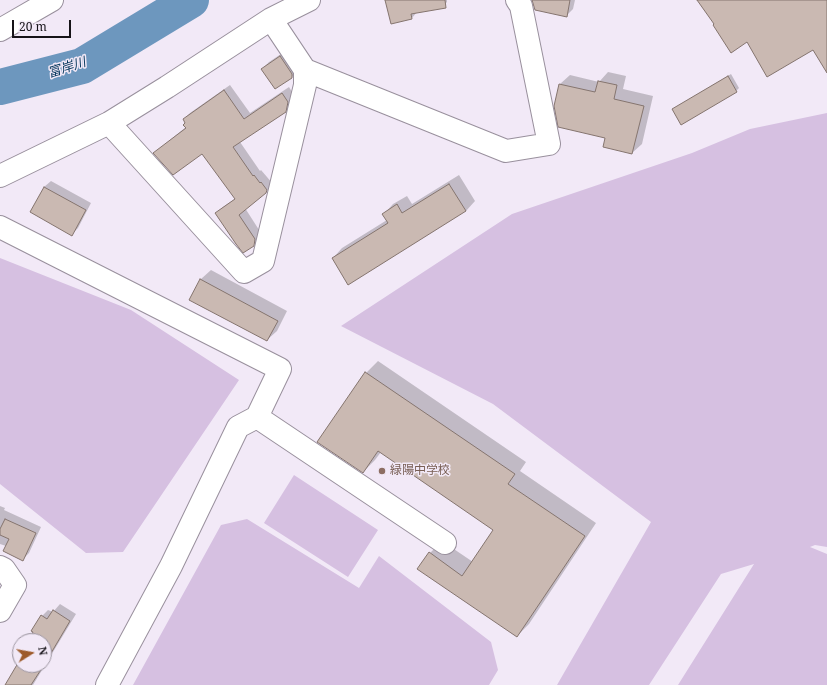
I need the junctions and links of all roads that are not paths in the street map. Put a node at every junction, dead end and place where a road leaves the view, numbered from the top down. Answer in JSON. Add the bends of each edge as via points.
{"nodes":[{"id":1,"x":52,"y":0,"type":"edge"},
{"id":2,"x":309,"y":0,"type":"edge"},
{"id":3,"x":517,"y":0,"type":"edge"},
{"id":4,"x":271,"y":19,"type":"junction"},
{"id":5,"x":0,"y":30,"type":"edge"},
{"id":6,"x":306,"y":70,"type":"junction"},
{"id":7,"x":109,"y":123,"type":"junction"},
{"id":8,"x":0,"y":176,"type":"edge"},
{"id":9,"x":0,"y":227,"type":"edge"},
{"id":10,"x":257,"y":417,"type":"junction"},
{"id":11,"x":445,"y":543,"type":"dead end"},
{"id":12,"x":0,"y":567,"type":"edge"},
{"id":13,"x":0,"y":611,"type":"edge"},
{"id":14,"x":107,"y":685,"type":"edge"}],
"edges":[{"from":1,"to":5,"type":"street"},
{"from":2,"to":4,"type":"street"},
{"from":3,"to":6,"type":"street","via":[[521,6],[549,144],[506,150]]},
{"from":4,"to":6,"type":"street"},
{"from":4,"to":7,"type":"street"},
{"from":6,"to":7,"type":"street","via":[[305,85],[263,261],[244,272]]},
{"from":7,"to":8,"type":"street"},
{"from":9,"to":10,"type":"street","via":[[280,369]]},
{"from":10,"to":11,"type":"street"},
{"from":10,"to":14,"type":"street","via":[[238,427],[171,566]]},
{"from":12,"to":13,"type":"street","via":[[15,585]]}]}
